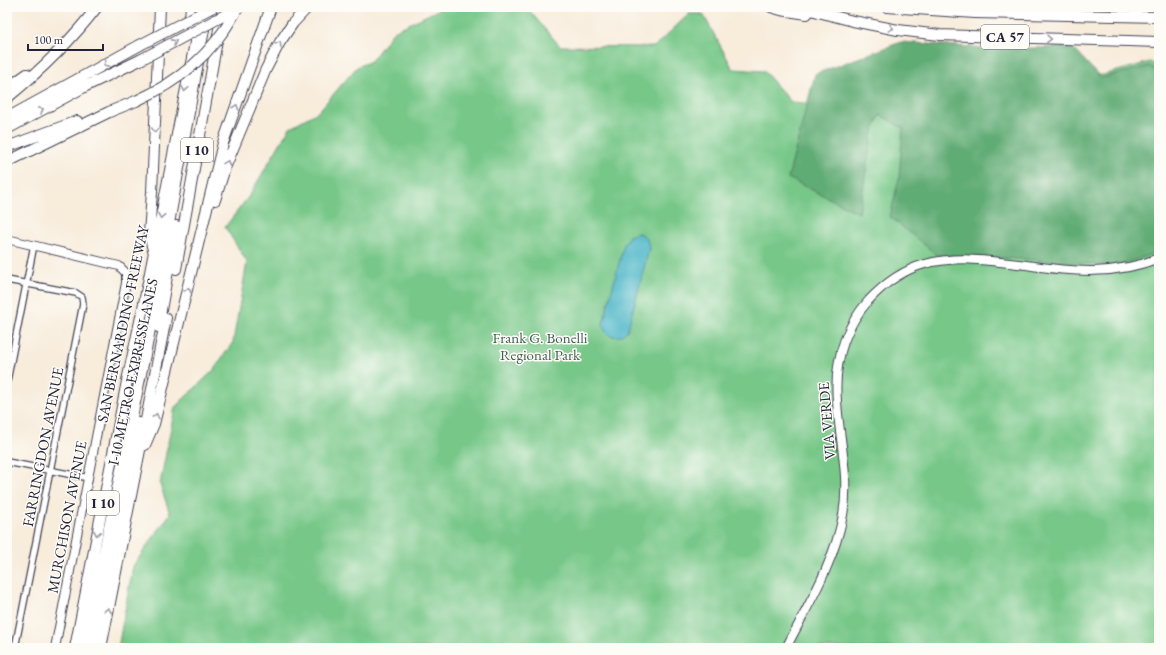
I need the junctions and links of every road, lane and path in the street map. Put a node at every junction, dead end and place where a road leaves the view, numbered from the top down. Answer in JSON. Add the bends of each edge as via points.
{"nodes":[{"id":1,"x":97,"y":7,"type":"edge"},
{"id":2,"x":160,"y":7,"type":"edge"},
{"id":3,"x":191,"y":7,"type":"edge"},
{"id":4,"x":202,"y":7,"type":"edge"},
{"id":5,"x":208,"y":7,"type":"edge"},
{"id":6,"x":214,"y":7,"type":"edge"},
{"id":7,"x":223,"y":7,"type":"edge"},
{"id":8,"x":271,"y":7,"type":"edge"},
{"id":9,"x":308,"y":7,"type":"edge"},
{"id":10,"x":771,"y":7,"type":"edge"},
{"id":11,"x":800,"y":7,"type":"edge"},
{"id":12,"x":887,"y":7,"type":"edge"},
{"id":13,"x":946,"y":7,"type":"edge"},
{"id":14,"x":238,"y":9,"type":"edge"},
{"id":15,"x":974,"y":13,"type":"junction"},
{"id":16,"x":1159,"y":17,"type":"edge"},
{"id":17,"x":853,"y":20,"type":"junction"},
{"id":18,"x":195,"y":37,"type":"junction"},
{"id":19,"x":1159,"y":42,"type":"edge"},
{"id":20,"x":60,"y":51,"type":"junction"},
{"id":21,"x":7,"y":88,"type":"edge"},
{"id":22,"x":7,"y":98,"type":"edge"},
{"id":23,"x":109,"y":112,"type":"junction"},
{"id":24,"x":7,"y":118,"type":"edge"},
{"id":25,"x":7,"y":128,"type":"edge"},
{"id":26,"x":7,"y":147,"type":"edge"},
{"id":27,"x":7,"y":162,"type":"edge"},
{"id":28,"x":204,"y":226,"type":"junction"},
{"id":29,"x":7,"y":239,"type":"edge"},
{"id":30,"x":34,"y":245,"type":"junction"},
{"id":31,"x":154,"y":253,"type":"junction"},
{"id":32,"x":1159,"y":258,"type":"edge"},
{"id":33,"x":7,"y":280,"type":"edge"},
{"id":34,"x":26,"y":284,"type":"junction"},
{"id":35,"x":7,"y":381,"type":"edge"},
{"id":36,"x":7,"y":462,"type":"edge"},
{"id":37,"x":137,"y":465,"type":"junction"},
{"id":38,"x":51,"y":470,"type":"junction"},
{"id":39,"x":89,"y":478,"type":"junction"},
{"id":40,"x":15,"y":648,"type":"edge"},
{"id":41,"x":56,"y":648,"type":"edge"},
{"id":42,"x":75,"y":648,"type":"edge"},
{"id":43,"x":84,"y":648,"type":"edge"},
{"id":44,"x":92,"y":648,"type":"edge"},
{"id":45,"x":101,"y":648,"type":"edge"},
{"id":46,"x":786,"y":648,"type":"edge"}],
"edges":[{"from":1,"to":20,"type":"highway"},
{"from":2,"to":31,"type":"highway","one_way":true,"via":[[149,234]]},
{"from":3,"to":18,"type":"highway","via":[[190,18]]},
{"from":4,"to":18,"type":"highway","name":"SAN BERNARDINO FREEWAY","number":"I 10"},
{"from":5,"to":43,"type":"highway","name":"I-10 METRO EXPRESSLANES","via":[[150,333]]},
{"from":6,"to":24,"type":"highway","one_way":true,"bridge":true},
{"from":6,"to":44,"type":"highway","name":"I-10 METRO EXPRESSLANES","via":[[166,286]]},
{"from":7,"to":37,"type":"highway","number":"I 10"},
{"from":28,"to":8,"type":"highway","one_way":true,"via":[[223,143]]},
{"from":28,"to":9,"type":"highway","one_way":true,"via":[[266,69],[280,42]]},
{"from":10,"to":17,"type":"highway"},
{"from":11,"to":17,"type":"highway","number":"CA 57"},
{"from":12,"to":15,"type":"highway","number":"CA 57"},
{"from":13,"to":15,"type":"highway"},
{"from":14,"to":23,"type":"highway","bridge":true,"via":[[214,45],[176,79],[136,101]]},
{"from":25,"to":14,"type":"highway","one_way":true,"bridge":true},
{"from":15,"to":16,"type":"highway","number":"CA 57"},
{"from":17,"to":19,"type":"highway","number":"CA 57","one_way":true,"via":[[898,30],[940,35]]},
{"from":18,"to":31,"type":"highway","name":"SAN BERNARDINO FREEWAY","number":"I 10","one_way":true},
{"from":20,"to":21,"type":"highway"},
{"from":20,"to":22,"type":"highway"},
{"from":23,"to":26,"type":"highway","via":[[93,115]]},
{"from":23,"to":27,"type":"highway"},
{"from":37,"to":28,"type":"highway","one_way":true,"via":[[154,424]]},
{"from":29,"to":30,"type":"main road"},
{"from":30,"to":34,"type":"street"},
{"from":30,"to":39,"type":"main road","name":"MURCHISON AVENUE","via":[[119,266],[126,273]]},
{"from":31,"to":42,"type":"highway","name":"SAN BERNARDINO FREEWAY","number":"I 10","one_way":true},
{"from":32,"to":46,"type":"main road","name":"VIA VERDE","via":[[1130,268],[1108,271],[1071,271],[992,261],[940,261],[908,270],[873,295],[863,306],[841,347],[837,400],[846,470],[843,513],[838,536],[815,594]]},
{"from":33,"to":34,"type":"street"},
{"from":34,"to":35,"type":"street"},
{"from":34,"to":38,"type":"street","name":"FARRINGDON AVENUE","via":[[76,293],[82,297],[83,304]]},
{"from":36,"to":38,"type":"street"},
{"from":45,"to":37,"type":"highway","number":"I 10","one_way":true},
{"from":38,"to":39,"type":"street"},
{"from":38,"to":40,"type":"street","name":"FARRINGDON AVENUE"},
{"from":39,"to":41,"type":"main road","name":"MURCHISON AVENUE"}]}
